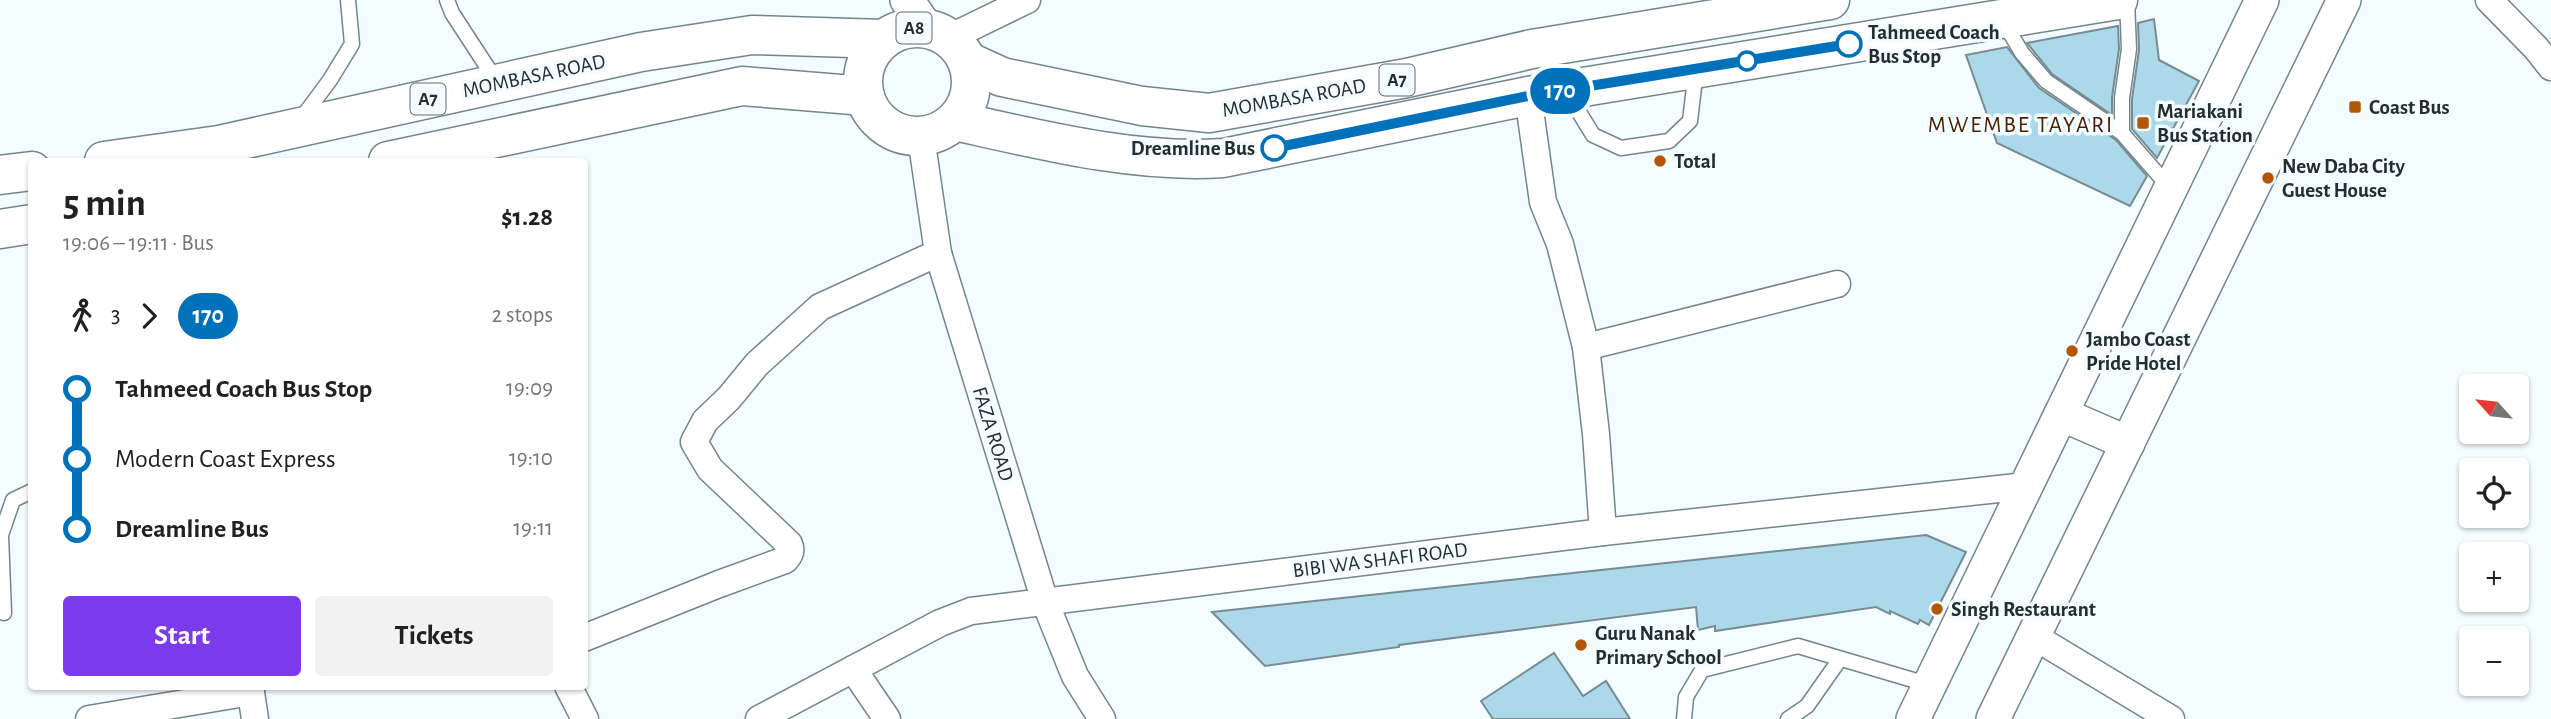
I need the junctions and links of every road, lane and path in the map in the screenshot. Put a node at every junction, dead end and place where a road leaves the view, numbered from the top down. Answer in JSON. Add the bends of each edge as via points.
{"nodes":[{"id":1,"x":348,"y":0,"type":"edge"},
{"id":2,"x":447,"y":0,"type":"edge"},
{"id":3,"x":1027,"y":0,"type":"edge"},
{"id":4,"x":2118,"y":0,"type":"edge"},
{"id":5,"x":2127,"y":0,"type":"edge"},
{"id":6,"x":2262,"y":0,"type":"edge"},
{"id":7,"x":2344,"y":0,"type":"edge"},
{"id":8,"x":2488,"y":0,"type":"edge"},
{"id":9,"x":1806,"y":2,"type":"edge"},
{"id":10,"x":2002,"y":19,"type":"junction"},
{"id":11,"x":938,"y":32,"type":"edge"},
{"id":12,"x":884,"y":39,"type":"junction"},
{"id":13,"x":2546,"y":50,"type":"edge"},
{"id":14,"x":1696,"y":69,"type":"junction"},
{"id":15,"x":498,"y":83,"type":"junction"},
{"id":16,"x":1565,"y":90,"type":"junction"},
{"id":17,"x":865,"y":96,"type":"junction"},
{"id":18,"x":1528,"y":96,"type":"junction"},
{"id":19,"x":955,"y":121,"type":"junction"},
{"id":20,"x":294,"y":128,"type":"junction"},
{"id":21,"x":2122,"y":133,"type":"junction"},
{"id":22,"x":920,"y":136,"type":"junction"},
{"id":23,"x":126,"y":158,"type":"edge"},
{"id":24,"x":402,"y":158,"type":"edge"},
{"id":25,"x":28,"y":172,"type":"edge"},
{"id":26,"x":0,"y":175,"type":"edge"},
{"id":27,"x":2170,"y":188,"type":"junction"},
{"id":28,"x":28,"y":225,"type":"edge"},
{"id":29,"x":0,"y":229,"type":"edge"},
{"id":30,"x":938,"y":253,"type":"junction"},
{"id":31,"x":1837,"y":284,"type":"dead end"},
{"id":32,"x":1586,"y":347,"type":"junction"},
{"id":33,"x":2061,"y":414,"type":"junction"},
{"id":34,"x":2128,"y":443,"type":"junction"},
{"id":35,"x":2026,"y":486,"type":"junction"},
{"id":36,"x":28,"y":493,"type":"edge"},
{"id":37,"x":1603,"y":531,"type":"junction"},
{"id":38,"x":1045,"y":603,"type":"junction"},
{"id":39,"x":4,"y":613,"type":"dead end"},
{"id":40,"x":588,"y":636,"type":"edge"},
{"id":41,"x":2033,"y":636,"type":"junction"},
{"id":42,"x":1840,"y":659,"type":"junction"},
{"id":43,"x":853,"y":669,"type":"junction"},
{"id":44,"x":1930,"y":685,"type":"junction"},
{"id":45,"x":245,"y":690,"type":"edge"},
{"id":46,"x":250,"y":690,"type":"edge"},
{"id":47,"x":570,"y":690,"type":"edge"},
{"id":48,"x":89,"y":719,"type":"edge"},
{"id":49,"x":255,"y":719,"type":"edge"},
{"id":50,"x":585,"y":719,"type":"edge"},
{"id":51,"x":759,"y":719,"type":"edge"},
{"id":52,"x":887,"y":719,"type":"edge"},
{"id":53,"x":1102,"y":719,"type":"edge"},
{"id":54,"x":1684,"y":719,"type":"edge"},
{"id":55,"x":1788,"y":719,"type":"edge"},
{"id":56,"x":1913,"y":719,"type":"edge"},
{"id":57,"x":1993,"y":719,"type":"edge"},
{"id":58,"x":2171,"y":719,"type":"edge"}],
"edges":[{"from":1,"to":20,"type":"lane","via":[[352,44]]},
{"from":2,"to":15,"type":"lane"},
{"from":3,"to":11,"type":"street"},
{"from":4,"to":10,"type":"highway","number":"A7"},
{"from":5,"to":21,"type":"lane","via":[[2129,49]]},
{"from":6,"to":27,"type":"street"},
{"from":7,"to":34,"type":"street"},
{"from":8,"to":13,"type":"street"},
{"from":9,"to":11,"type":"highway","name":"MOMBASA ROAD","number":"A7","via":[[1532,49],[1407,78],[1209,113],[1142,106],[1002,77]]},
{"from":10,"to":14,"type":"highway","number":"A7"},
{"from":10,"to":21,"type":"lane","via":[[2046,81]]},
{"from":11,"to":12,"type":"highway","number":"A8","via":[[905,30]]},
{"from":11,"to":19,"type":"highway","via":[[971,82],[967,103]]},
{"from":12,"to":15,"type":"highway","name":"MOMBASA ROAD","number":"A7","via":[[752,35],[641,52]]},
{"from":12,"to":17,"type":"highway","number":"A8","via":[[866,65]]},
{"from":14,"to":16,"type":"highway","number":"A7"},
{"from":14,"to":16,"type":"lane","via":[[1689,121],[1669,141],[1621,148],[1593,135]]},
{"from":15,"to":20,"type":"highway","name":"MOMBASA ROAD","number":"A7"},
{"from":16,"to":18,"type":"highway","number":"A7"},
{"from":17,"to":22,"type":"highway","via":[[885,127]]},
{"from":17,"to":24,"type":"highway","via":[[742,86]]},
{"from":18,"to":19,"type":"highway","number":"A7","via":[[1223,158],[1192,160],[1061,143]]},
{"from":18,"to":32,"type":"street","via":[[1543,202],[1560,244]]},
{"from":19,"to":22,"type":"highway"},
{"from":20,"to":23,"type":"highway","name":"MOMBASA ROAD","number":"A7","via":[[219,145]]},
{"from":21,"to":27,"type":"lane"},
{"from":22,"to":30,"type":"street","name":"FAZA ROAD"},
{"from":25,"to":26,"type":"highway"},
{"from":27,"to":33,"type":"street"},
{"from":28,"to":29,"type":"highway"},
{"from":30,"to":38,"type":"street","name":"FAZA ROAD"},
{"from":30,"to":40,"type":"street","via":[[820,307],[757,364],[705,421],[694,442],[710,468],[789,544],[789,556]]},
{"from":31,"to":32,"type":"street"},
{"from":32,"to":37,"type":"street"},
{"from":33,"to":34,"type":"street"},
{"from":33,"to":35,"type":"street"},
{"from":34,"to":41,"type":"street"},
{"from":35,"to":37,"type":"street","name":"BIBI WA SHAFI ROAD"},
{"from":35,"to":44,"type":"street"},
{"from":36,"to":39,"type":"lane","via":[[13,500],[1,535]]},
{"from":37,"to":38,"type":"street","name":"BIBI WA SHAFI ROAD"},
{"from":38,"to":43,"type":"street","name":"BIBI WA SHAFI ROAD","via":[[955,616]]},
{"from":38,"to":53,"type":"street","name":"FAZA ROAD","via":[[1075,676]]},
{"from":41,"to":57,"type":"street"},
{"from":41,"to":58,"type":"street"},
{"from":42,"to":44,"type":"lane"},
{"from":42,"to":54,"type":"lane","via":[[1798,646],[1702,670],[1686,697]]},
{"from":42,"to":55,"type":"lane","via":[[1807,706]]},
{"from":43,"to":51,"type":"street","name":"BIBI WA SHAFI ROAD"},
{"from":43,"to":52,"type":"street"},
{"from":44,"to":56,"type":"street"},
{"from":45,"to":48,"type":"street"},
{"from":46,"to":49,"type":"street"},
{"from":47,"to":50,"type":"street"}]}
